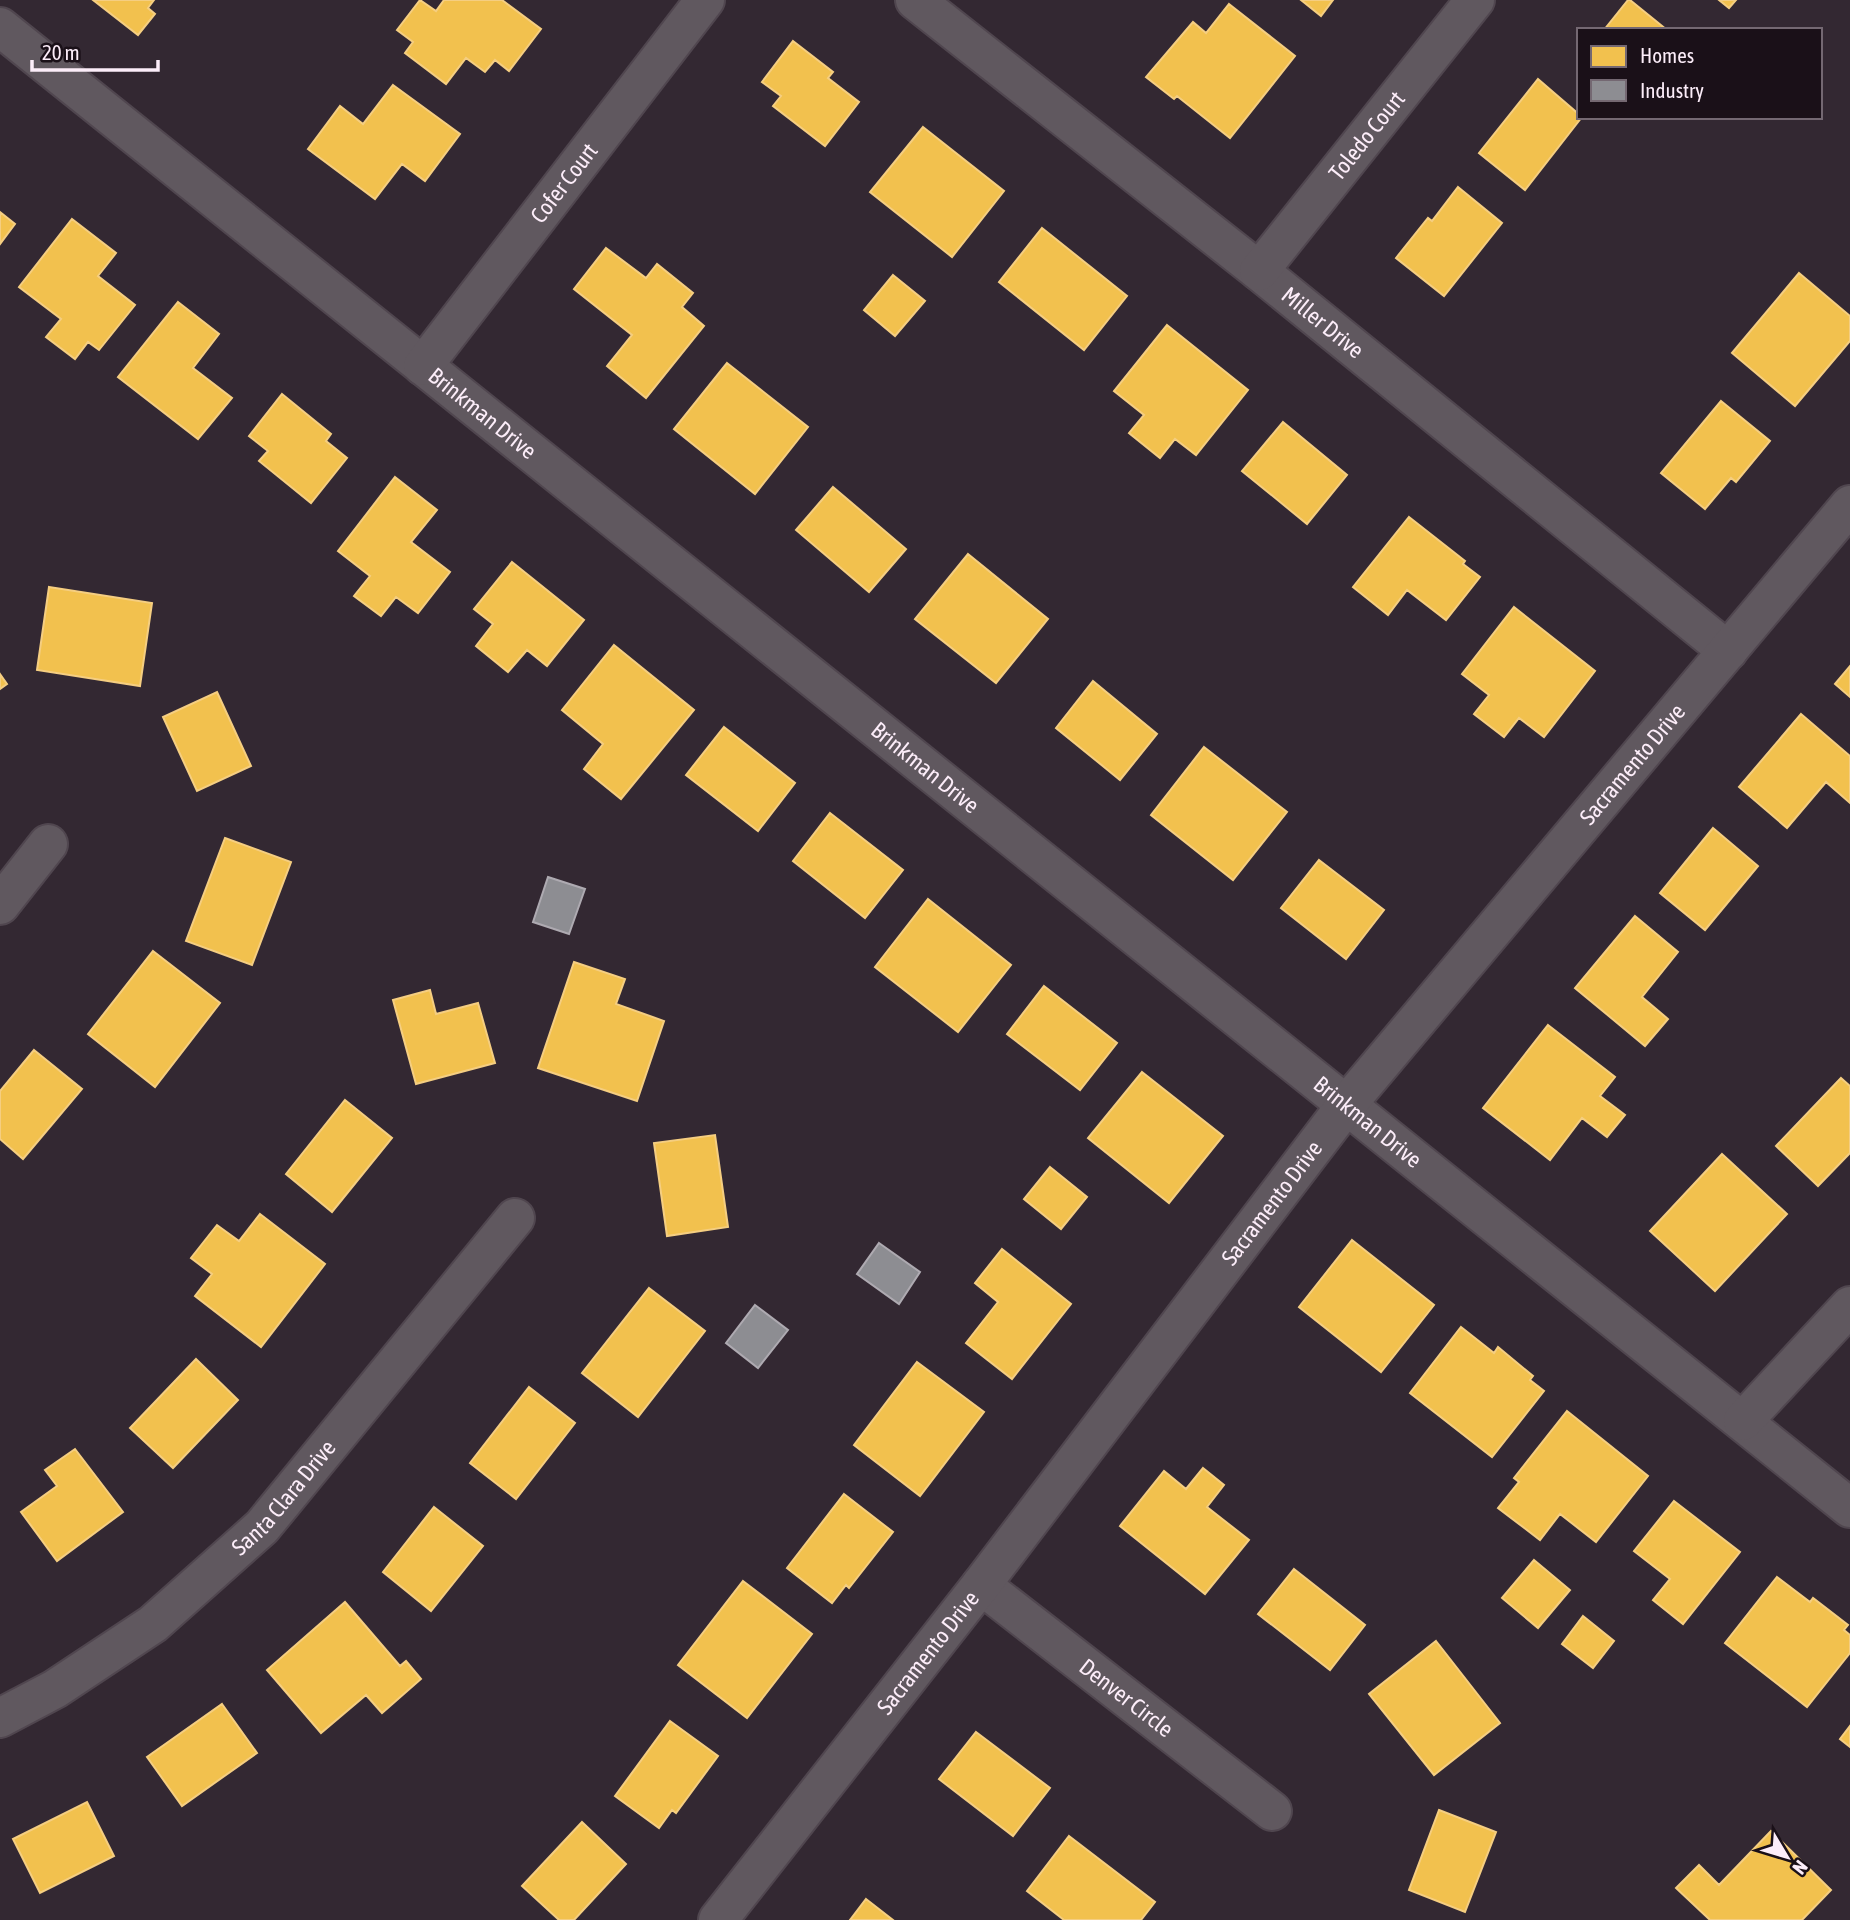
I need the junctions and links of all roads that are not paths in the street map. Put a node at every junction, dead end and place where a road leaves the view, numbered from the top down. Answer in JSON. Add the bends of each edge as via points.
{"nodes":[{"id":1,"x":705,"y":0,"type":"edge"},
{"id":2,"x":915,"y":0,"type":"edge"},
{"id":3,"x":1475,"y":0,"type":"edge"},
{"id":4,"x":0,"y":27,"type":"edge"},
{"id":5,"x":1259,"y":271,"type":"junction"},
{"id":6,"x":422,"y":366,"type":"junction"},
{"id":7,"x":1850,"y":505,"type":"edge"},
{"id":8,"x":1728,"y":650,"type":"junction"},
{"id":9,"x":47,"y":844,"type":"dead end"},
{"id":10,"x":0,"y":905,"type":"edge"},
{"id":11,"x":1347,"y":1104,"type":"junction"},
{"id":12,"x":515,"y":1218,"type":"dead end"},
{"id":13,"x":1850,"y":1306,"type":"edge"},
{"id":14,"x":1743,"y":1421,"type":"junction"},
{"id":15,"x":1850,"y":1508,"type":"edge"},
{"id":16,"x":981,"y":1585,"type":"junction"},
{"id":17,"x":0,"y":1718,"type":"edge"},
{"id":18,"x":1272,"y":1811,"type":"dead end"},
{"id":19,"x":718,"y":1920,"type":"edge"}],
"edges":[{"from":1,"to":6,"type":"street","name":"Cofer Court"},
{"from":2,"to":5,"type":"street","name":"Miller Drive"},
{"from":3,"to":5,"type":"street","name":"Toledo Court"},
{"from":4,"to":6,"type":"street","name":"Brinkman Drive"},
{"from":5,"to":8,"type":"street","name":"Miller Drive"},
{"from":6,"to":11,"type":"street","name":"Brinkman Drive"},
{"from":7,"to":8,"type":"street","name":"Sacramento Drive"},
{"from":8,"to":11,"type":"street","name":"Sacramento Drive"},
{"from":9,"to":10,"type":"street"},
{"from":11,"to":14,"type":"street","name":"Brinkman Drive"},
{"from":11,"to":16,"type":"street","name":"Sacramento Drive"},
{"from":12,"to":17,"type":"street","name":"Santa Clara Drive","via":[[262,1527],[153,1624],[55,1689]]},
{"from":13,"to":14,"type":"street"},
{"from":14,"to":15,"type":"street","name":"Brinkman Drive"},
{"from":16,"to":18,"type":"street","name":"Denver Circle"},
{"from":16,"to":19,"type":"street","name":"Sacramento Drive"}]}
